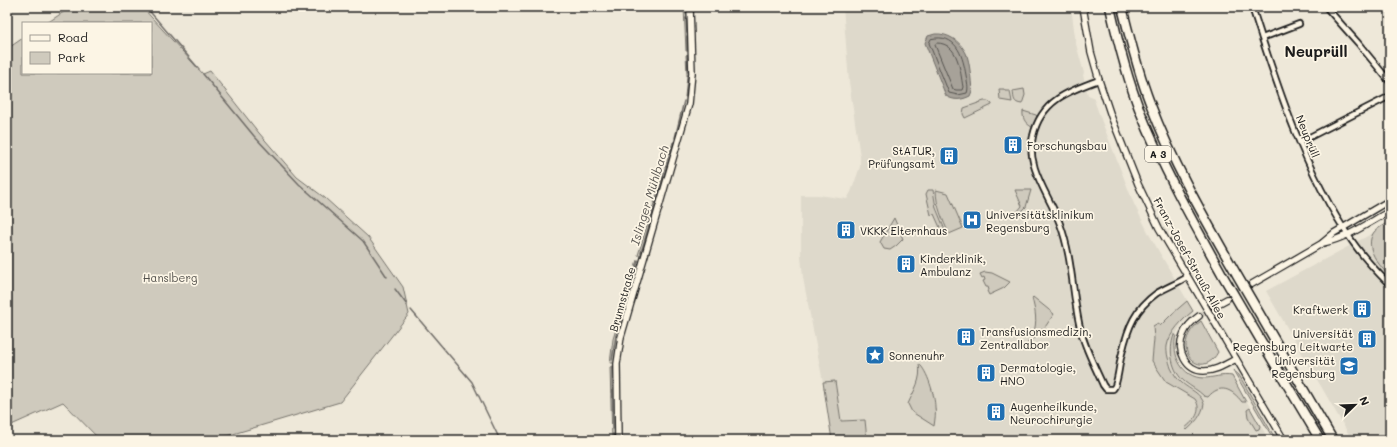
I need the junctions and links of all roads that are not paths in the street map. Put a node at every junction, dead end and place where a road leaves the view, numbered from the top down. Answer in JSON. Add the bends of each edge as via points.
{"nodes":[{"id":1,"x":690,"y":7,"type":"edge"},
{"id":2,"x":1083,"y":7,"type":"edge"},
{"id":3,"x":1110,"y":7,"type":"edge"},
{"id":4,"x":1122,"y":7,"type":"edge"},
{"id":5,"x":1252,"y":7,"type":"edge"},
{"id":6,"x":1326,"y":7,"type":"edge"},
{"id":7,"x":1299,"y":24,"type":"dead end"},
{"id":8,"x":1262,"y":38,"type":"junction"},
{"id":9,"x":1099,"y":80,"type":"junction"},
{"id":10,"x":1390,"y":82,"type":"edge"},
{"id":11,"x":1390,"y":96,"type":"edge"},
{"id":12,"x":1300,"y":142,"type":"junction"},
{"id":13,"x":1390,"y":200,"type":"edge"},
{"id":14,"x":1390,"y":211,"type":"edge"},
{"id":15,"x":1343,"y":228,"type":"junction"},
{"id":16,"x":1348,"y":235,"type":"junction"},
{"id":17,"x":1321,"y":244,"type":"junction"},
{"id":18,"x":1187,"y":277,"type":"junction"},
{"id":19,"x":1252,"y":284,"type":"tunnel mouth"},
{"id":20,"x":1390,"y":285,"type":"edge"},
{"id":21,"x":1227,"y":299,"type":"tunnel mouth"},
{"id":22,"x":1214,"y":306,"type":"tunnel mouth"},
{"id":23,"x":1199,"y":316,"type":"tunnel mouth"},
{"id":24,"x":1236,"y":358,"type":"junction"},
{"id":25,"x":618,"y":440,"type":"edge"},
{"id":26,"x":1284,"y":440,"type":"edge"},
{"id":27,"x":1320,"y":440,"type":"edge"},
{"id":28,"x":1333,"y":440,"type":"edge"}],
"edges":[{"from":1,"to":25,"type":"street","name":"Brunnstraße","via":[[690,99],[621,337],[617,364]]},
{"from":2,"to":9,"type":"street","name":"Franz-Josef-Strauß-Allee"},
{"from":3,"to":27,"type":"highway","number":"A 3","via":[[1124,64],[1148,130],[1167,172],[1195,227]]},
{"from":4,"to":28,"type":"highway","number":"A 3","via":[[1142,81],[1177,167]]},
{"from":5,"to":8,"type":"street","name":"Neuprüll"},
{"from":6,"to":10,"type":"street"},
{"from":7,"to":8,"type":"street"},
{"from":8,"to":12,"type":"street","name":"Neuprüll"},
{"from":9,"to":18,"type":"street","name":"Franz-Josef-Strauß-Allee","via":[[1138,184]]},
{"from":9,"to":18,"type":"street","via":[[1058,98],[1048,106],[1037,123],[1031,147],[1036,173],[1056,213],[1064,237],[1082,333],[1106,389],[1113,389],[1115,386],[1126,336],[1138,311],[1158,292]]},
{"from":11,"to":12,"type":"street"},
{"from":12,"to":15,"type":"street","name":"Neuprüll"},
{"from":13,"to":15,"type":"street"},
{"from":14,"to":16,"type":"street"},
{"from":15,"to":16,"type":"street","name":"Neuprüll"},
{"from":15,"to":17,"type":"street"},
{"from":16,"to":17,"type":"street"},
{"from":16,"to":20,"type":"street","name":"Neuprüll"},
{"from":17,"to":19,"type":"street"},
{"from":18,"to":24,"type":"street","name":"Franz-Josef-Strauß-Allee"},
{"from":21,"to":22,"type":"street"},
{"from":23,"to":24,"type":"street","via":[[1186,329],[1181,342],[1183,356],[1189,365],[1197,370],[1207,371]]},
{"from":24,"to":26,"type":"street","name":"Franz-Josef-Strauß-Allee"}]}
